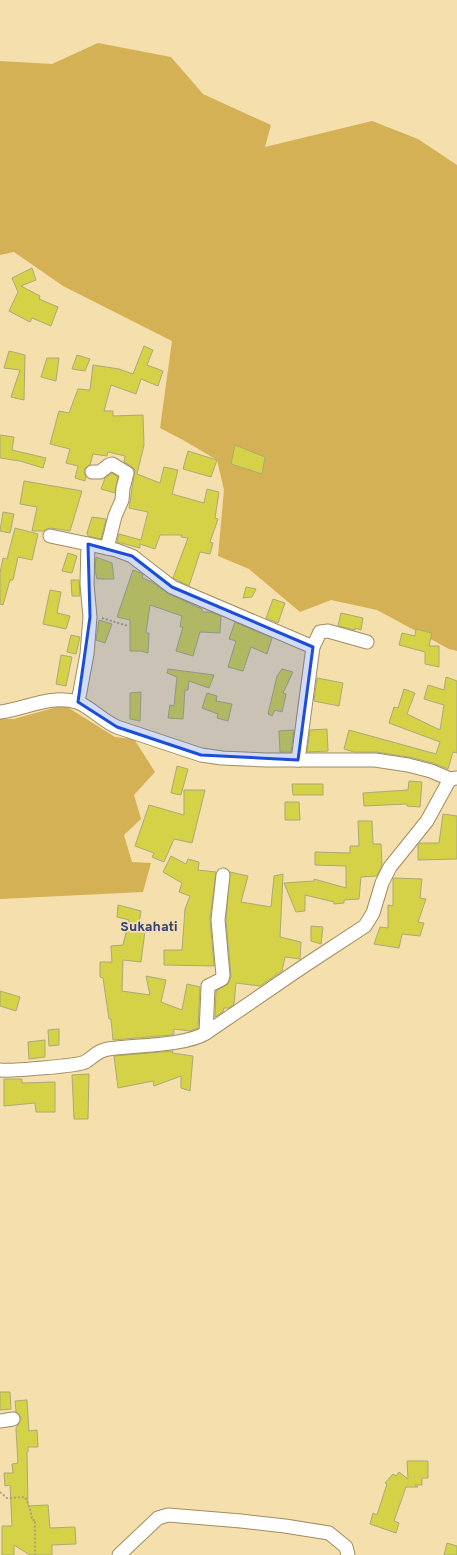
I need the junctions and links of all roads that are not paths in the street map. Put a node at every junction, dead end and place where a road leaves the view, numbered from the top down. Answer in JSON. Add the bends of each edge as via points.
{"nodes":[{"id":1,"x":92,"y":472,"type":"dead end"},
{"id":2,"x":50,"y":536,"type":"dead end"},
{"id":3,"x":88,"y":544,"type":"junction"},
{"id":4,"x":107,"y":548,"type":"junction"},
{"id":5,"x":368,"y":642,"type":"dead end"},
{"id":6,"x":313,"y":648,"type":"junction"},
{"id":7,"x":78,"y":702,"type":"junction"},
{"id":8,"x":0,"y":712,"type":"edge"},
{"id":9,"x":298,"y":760,"type":"junction"},
{"id":10,"x":453,"y":779,"type":"edge"},
{"id":11,"x":223,"y":875,"type":"dead end"},
{"id":12,"x":206,"y":1033,"type":"junction"},
{"id":13,"x":0,"y":1070,"type":"edge"},
{"id":14,"x":120,"y":1555,"type":"edge"},
{"id":15,"x":348,"y":1555,"type":"edge"}],
"edges":[{"from":1,"to":4,"type":"street","via":[[100,472],[112,464],[127,473],[122,500]]},
{"from":2,"to":3,"type":"street"},
{"from":3,"to":4,"type":"street"},
{"from":3,"to":7,"type":"street","via":[[87,584],[90,617],[87,654]]},
{"from":4,"to":6,"type":"street","via":[[132,556],[172,587]]},
{"from":5,"to":6,"type":"street","via":[[328,631],[320,632]]},
{"from":6,"to":9,"type":"street"},
{"from":7,"to":8,"type":"street","via":[[59,699]]},
{"from":7,"to":9,"type":"street","via":[[117,727],[201,755]]},
{"from":9,"to":10,"type":"street","via":[[375,760],[408,765]]},
{"from":10,"to":12,"type":"street","via":[[427,821],[390,867],[365,926]]},
{"from":11,"to":12,"type":"street","via":[[218,920],[223,975],[222,979],[208,986]]},
{"from":12,"to":13,"type":"street","via":[[201,1037],[177,1041],[98,1051],[84,1063]]},
{"from":14,"to":15,"type":"street","via":[[158,1518],[168,1516],[249,1521],[329,1533],[346,1547]]}]}
